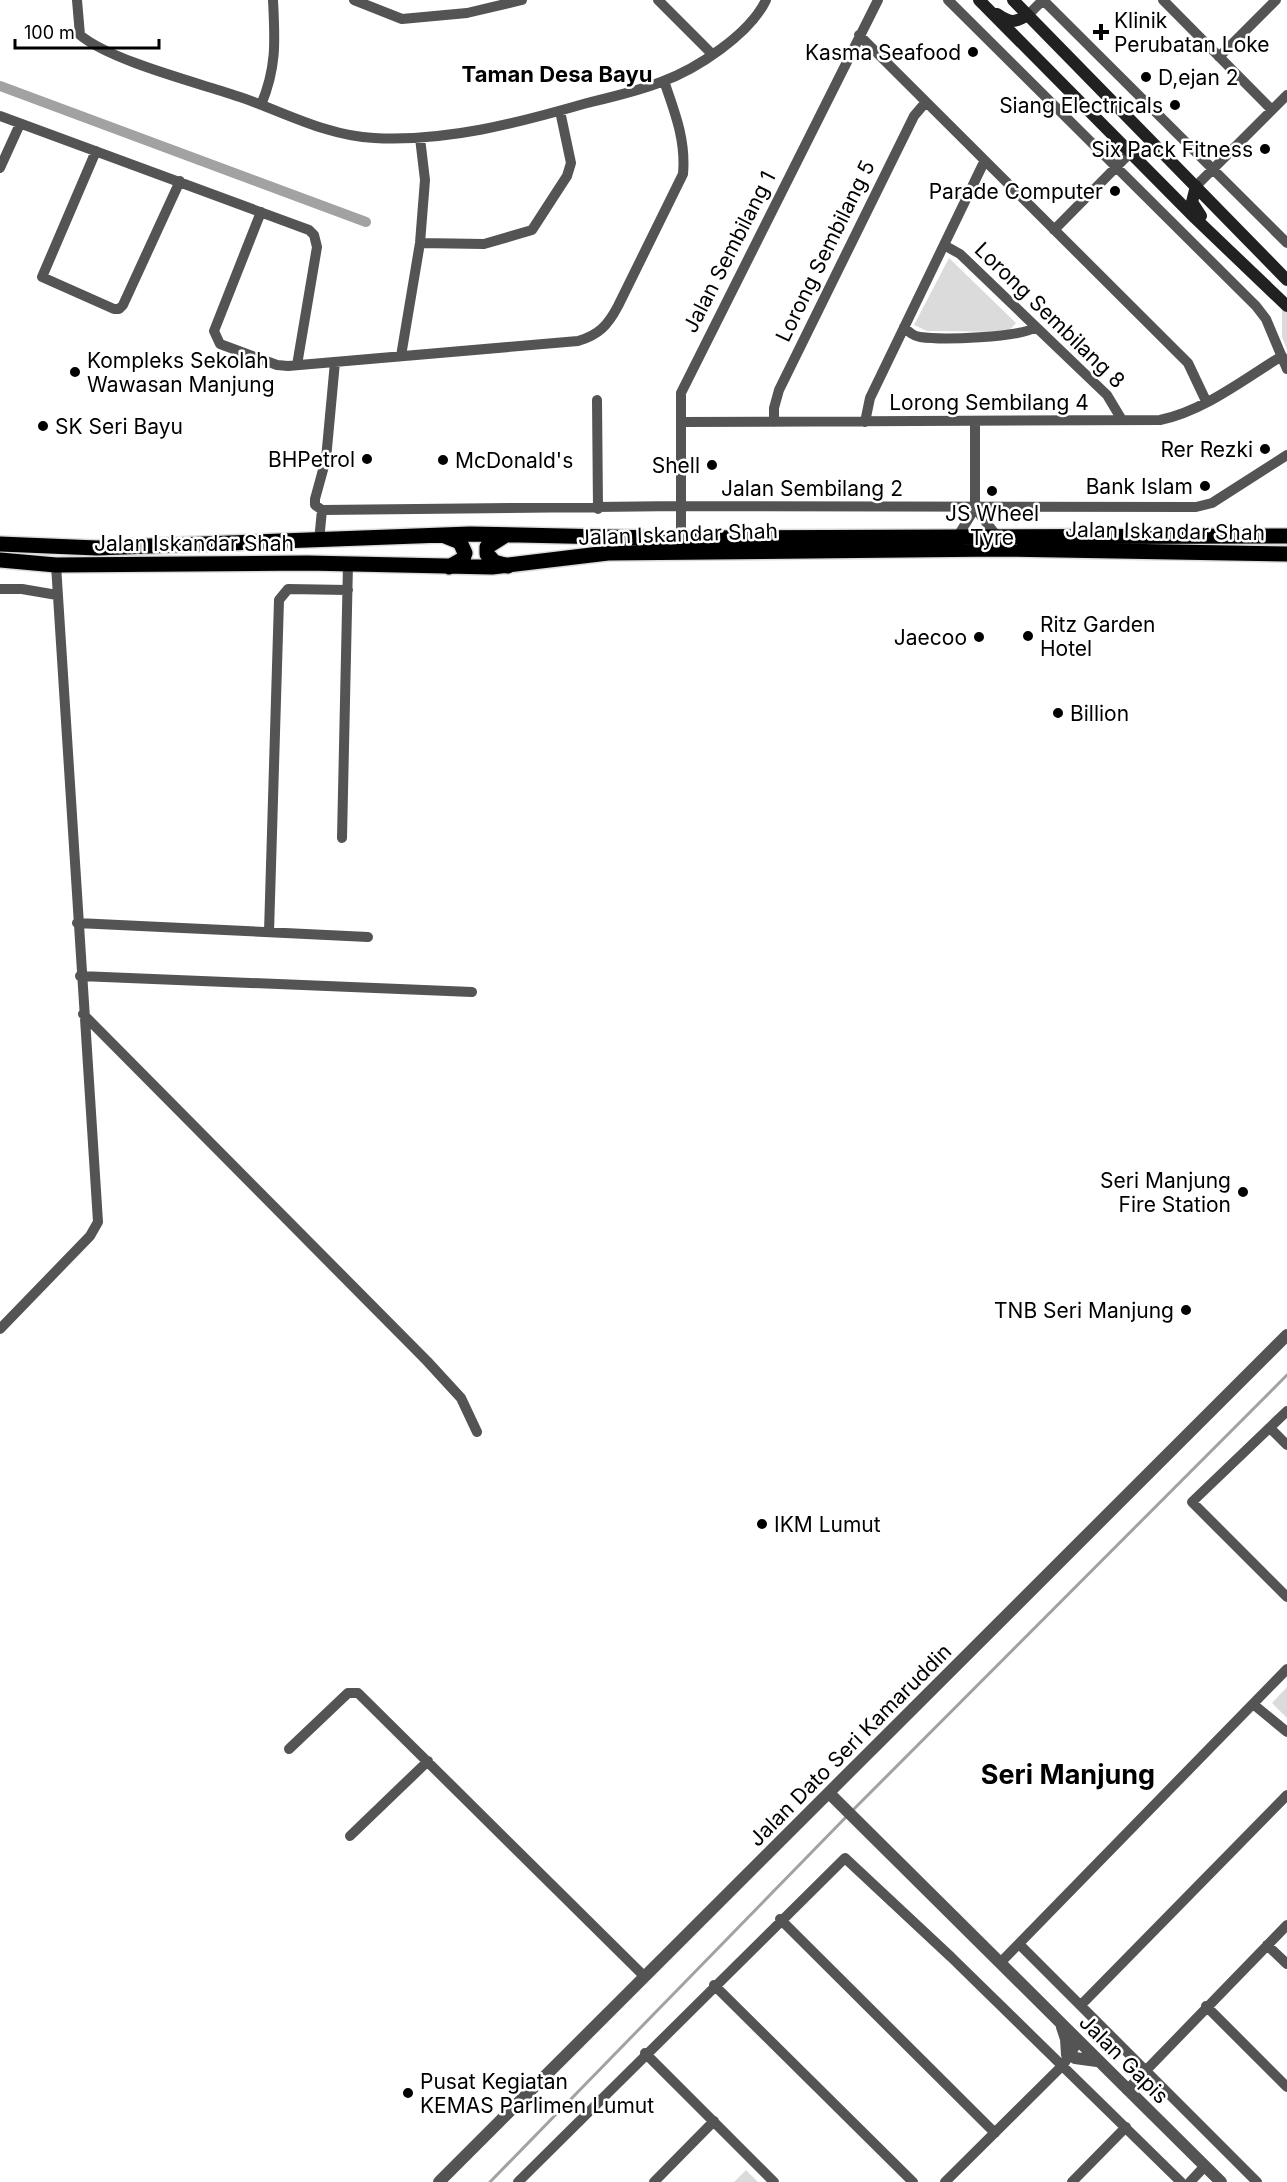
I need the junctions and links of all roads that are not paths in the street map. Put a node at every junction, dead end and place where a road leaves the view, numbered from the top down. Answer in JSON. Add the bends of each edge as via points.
{"nodes":[{"id":1,"x":77,"y":0,"type":"edge"},
{"id":2,"x":273,"y":0,"type":"edge"},
{"id":3,"x":356,"y":0,"type":"edge"},
{"id":4,"x":467,"y":0,"type":"edge"},
{"id":5,"x":522,"y":0,"type":"edge"},
{"id":6,"x":658,"y":0,"type":"edge"},
{"id":7,"x":766,"y":0,"type":"edge"},
{"id":8,"x":878,"y":0,"type":"edge"},
{"id":9,"x":948,"y":0,"type":"edge"},
{"id":10,"x":1013,"y":0,"type":"edge"},
{"id":11,"x":1043,"y":0,"type":"edge"},
{"id":12,"x":1163,"y":0,"type":"edge"},
{"id":13,"x":1275,"y":0,"type":"edge"},
{"id":14,"x":981,"y":2,"type":"edge"},
{"id":15,"x":467,"y":13,"type":"junction"},
{"id":16,"x":1028,"y":15,"type":"junction"},
{"id":17,"x":859,"y":36,"type":"junction"},
{"id":18,"x":712,"y":54,"type":"junction"},
{"id":19,"x":1219,"y":57,"type":"junction"},
{"id":20,"x":664,"y":81,"type":"junction"},
{"id":21,"x":1287,"y":95,"type":"edge"},
{"id":22,"x":925,"y":103,"type":"junction"},
{"id":23,"x":261,"y":105,"type":"junction"},
{"id":24,"x":1272,"y":110,"type":"junction"},
{"id":25,"x":560,"y":111,"type":"junction"},
{"id":26,"x":0,"y":116,"type":"edge"},
{"id":27,"x":20,"y":124,"type":"junction"},
{"id":28,"x":420,"y":138,"type":"junction"},
{"id":29,"x":96,"y":151,"type":"junction"},
{"id":30,"x":1130,"y":153,"type":"junction"},
{"id":31,"x":984,"y":162,"type":"junction"},
{"id":32,"x":1116,"y":167,"type":"junction"},
{"id":33,"x":0,"y":168,"type":"edge"},
{"id":34,"x":1214,"y":171,"type":"junction"},
{"id":35,"x":180,"y":182,"type":"junction"},
{"id":36,"x":1196,"y":186,"type":"junction"},
{"id":37,"x":261,"y":212,"type":"junction"},
{"id":38,"x":1054,"y":230,"type":"junction"},
{"id":39,"x":420,"y":243,"type":"junction"},
{"id":40,"x":1287,"y":243,"type":"edge"},
{"id":41,"x":944,"y":245,"type":"junction"},
{"id":42,"x":1228,"y":250,"type":"junction"},
{"id":43,"x":1287,"y":280,"type":"edge"},
{"id":44,"x":1287,"y":306,"type":"edge"},
{"id":45,"x":904,"y":327,"type":"junction"},
{"id":46,"x":1036,"y":327,"type":"junction"},
{"id":47,"x":401,"y":356,"type":"junction"},
{"id":48,"x":1282,"y":356,"type":"junction"},
{"id":49,"x":335,"y":362,"type":"junction"},
{"id":50,"x":297,"y":365,"type":"junction"},
{"id":51,"x":1287,"y":369,"type":"edge"},
{"id":52,"x":597,"y":400,"type":"dead end"},
{"id":53,"x":1206,"y":401,"type":"junction"},
{"id":54,"x":1122,"y":420,"type":"junction"},
{"id":55,"x":975,"y":421,"type":"junction"},
{"id":56,"x":681,"y":422,"type":"junction"},
{"id":57,"x":774,"y":422,"type":"junction"},
{"id":58,"x":865,"y":422,"type":"junction"},
{"id":59,"x":1287,"y":455,"type":"edge"},
{"id":60,"x":681,"y":507,"type":"junction"},
{"id":61,"x":598,"y":508,"type":"junction"},
{"id":62,"x":975,"y":508,"type":"junction"},
{"id":63,"x":322,"y":510,"type":"junction"},
{"id":64,"x":507,"y":534,"type":"junction"},
{"id":65,"x":442,"y":535,"type":"junction"},
{"id":66,"x":996,"y":535,"type":"junction"},
{"id":67,"x":1287,"y":535,"type":"edge"},
{"id":68,"x":958,"y":536,"type":"junction"},
{"id":69,"x":681,"y":537,"type":"junction"},
{"id":70,"x":319,"y":541,"type":"junction"},
{"id":71,"x":0,"y":544,"type":"edge"},
{"id":72,"x":1287,"y":554,"type":"edge"},
{"id":73,"x":0,"y":560,"type":"edge"},
{"id":74,"x":348,"y":564,"type":"junction"},
{"id":75,"x":56,"y":565,"type":"junction"},
{"id":76,"x":508,"y":566,"type":"junction"},
{"id":77,"x":449,"y":567,"type":"junction"},
{"id":78,"x":0,"y":589,"type":"edge"},
{"id":79,"x":348,"y":590,"type":"junction"},
{"id":80,"x":57,"y":595,"type":"junction"},
{"id":81,"x":342,"y":838,"type":"dead end"},
{"id":82,"x":77,"y":923,"type":"junction"},
{"id":83,"x":268,"y":932,"type":"junction"},
{"id":84,"x":368,"y":937,"type":"dead end"},
{"id":85,"x":80,"y":976,"type":"junction"},
{"id":86,"x":472,"y":992,"type":"dead end"},
{"id":87,"x":83,"y":1014,"type":"junction"},
{"id":88,"x":0,"y":1329,"type":"edge"},
{"id":89,"x":1287,"y":1335,"type":"edge"},
{"id":90,"x":1287,"y":1411,"type":"edge"},
{"id":91,"x":1270,"y":1428,"type":"junction"},
{"id":92,"x":477,"y":1432,"type":"dead end"},
{"id":93,"x":1287,"y":1445,"type":"edge"},
{"id":94,"x":1287,"y":1597,"type":"edge"},
{"id":95,"x":1287,"y":1669,"type":"edge"},
{"id":96,"x":1253,"y":1704,"type":"junction"},
{"id":97,"x":1287,"y":1732,"type":"edge"},
{"id":98,"x":290,"y":1749,"type":"dead end"},
{"id":99,"x":428,"y":1761,"type":"junction"},
{"id":100,"x":829,"y":1793,"type":"junction"},
{"id":101,"x":1287,"y":1795,"type":"edge"},
{"id":102,"x":350,"y":1836,"type":"dead end"},
{"id":103,"x":780,"y":1919,"type":"junction"},
{"id":104,"x":1287,"y":1925,"type":"edge"},
{"id":105,"x":1019,"y":1944,"type":"junction"},
{"id":106,"x":1267,"y":1945,"type":"junction"},
{"id":107,"x":1000,"y":1963,"type":"junction"},
{"id":108,"x":1287,"y":1964,"type":"edge"},
{"id":109,"x":645,"y":1977,"type":"junction"},
{"id":110,"x":714,"y":1986,"type":"junction"},
{"id":111,"x":1081,"y":2005,"type":"junction"},
{"id":112,"x":1206,"y":2006,"type":"junction"},
{"id":113,"x":1061,"y":2025,"type":"junction"},
{"id":114,"x":1082,"y":2045,"type":"junction"},
{"id":115,"x":645,"y":2053,"type":"junction"},
{"id":116,"x":1068,"y":2060,"type":"junction"},
{"id":117,"x":1098,"y":2062,"type":"junction"},
{"id":118,"x":1146,"y":2069,"type":"junction"},
{"id":119,"x":1287,"y":2087,"type":"edge"},
{"id":120,"x":1127,"y":2090,"type":"junction"},
{"id":121,"x":714,"y":2121,"type":"junction"},
{"id":122,"x":1126,"y":2127,"type":"junction"},
{"id":123,"x":995,"y":2133,"type":"junction"},
{"id":124,"x":1205,"y":2166,"type":"junction"},
{"id":125,"x":440,"y":2182,"type":"edge"},
{"id":126,"x":518,"y":2182,"type":"edge"},
{"id":127,"x":654,"y":2182,"type":"edge"},
{"id":128,"x":774,"y":2182,"type":"edge"},
{"id":129,"x":913,"y":2182,"type":"edge"},
{"id":130,"x":945,"y":2182,"type":"edge"},
{"id":131,"x":1072,"y":2182,"type":"edge"},
{"id":132,"x":1181,"y":2182,"type":"edge"},
{"id":133,"x":1190,"y":2182,"type":"edge"},
{"id":134,"x":1221,"y":2182,"type":"edge"},
{"id":135,"x":1257,"y":2182,"type":"edge"}],
"edges":[{"from":1,"to":23,"type":"street","via":[[80,35],[88,42]]},
{"from":2,"to":23,"type":"street","via":[[275,61]]},
{"from":3,"to":15,"type":"street","via":[[402,19]]},
{"from":4,"to":15,"type":"street"},
{"from":5,"to":15,"type":"street"},
{"from":6,"to":18,"type":"street"},
{"from":7,"to":18,"type":"street","via":[[739,37]]},
{"from":8,"to":17,"type":"street","name":"Jalan Sembilang 1"},
{"from":9,"to":32,"type":"street"},
{"from":10,"to":16,"type":"main road"},
{"from":11,"to":16,"type":"street"},
{"from":11,"to":34,"type":"street"},
{"from":12,"to":19,"type":"street"},
{"from":13,"to":19,"type":"street"},
{"from":14,"to":16,"type":"main road","via":[[1007,21],[1016,22]]},
{"from":14,"to":30,"type":"main road"},
{"from":16,"to":36,"type":"main road"},
{"from":17,"to":22,"type":"street"},
{"from":17,"to":56,"type":"street","name":"Jalan Sembilang 1","via":[[687,378],[681,393]]},
{"from":18,"to":20,"type":"street"},
{"from":19,"to":24,"type":"street"},
{"from":20,"to":25,"type":"street"},
{"from":20,"to":47,"type":"street","via":[[681,127],[683,174],[609,322],[596,336],[578,341]]},
{"from":21,"to":24,"type":"street"},
{"from":22,"to":31,"type":"street"},
{"from":22,"to":57,"type":"street","name":"Lorong Sembilang 5","via":[[914,116],[791,364],[774,408]]},
{"from":23,"to":28,"type":"street","via":[[327,130],[372,138]]},
{"from":24,"to":34,"type":"street"},
{"from":25,"to":28,"type":"street"},
{"from":25,"to":39,"type":"street","via":[[571,163],[567,176],[532,230],[484,244]]},
{"from":26,"to":27,"type":"street"},
{"from":27,"to":29,"type":"street"},
{"from":27,"to":33,"type":"street"},
{"from":28,"to":39,"type":"street","via":[[425,180]]},
{"from":29,"to":35,"type":"street"},
{"from":29,"to":35,"type":"street","via":[[42,277],[114,309],[123,305]]},
{"from":30,"to":32,"type":"street"},
{"from":30,"to":42,"type":"main road"},
{"from":31,"to":38,"type":"street"},
{"from":31,"to":41,"type":"street"},
{"from":32,"to":38,"type":"street"},
{"from":32,"to":48,"type":"street","via":[[1256,306]]},
{"from":34,"to":36,"type":"street"},
{"from":34,"to":40,"type":"street"},
{"from":35,"to":37,"type":"street"},
{"from":36,"to":42,"type":"main road","via":[[1192,197],[1195,208]]},
{"from":36,"to":43,"type":"main road"},
{"from":37,"to":50,"type":"street","via":[[309,230],[316,241]]},
{"from":37,"to":50,"type":"street","via":[[214,324],[215,338],[220,344],[276,365]]},
{"from":38,"to":53,"type":"street","via":[[1188,363]]},
{"from":39,"to":47,"type":"street"},
{"from":41,"to":45,"type":"street"},
{"from":41,"to":46,"type":"street","name":"Lorong Sembilang 8","via":[[960,254]]},
{"from":42,"to":44,"type":"main road"},
{"from":45,"to":46,"type":"street","via":[[919,337],[1007,336],[1027,333]]},
{"from":45,"to":58,"type":"street","via":[[870,398]]},
{"from":46,"to":54,"type":"street","name":"Lorong Sembilang 8","via":[[1113,402]]},
{"from":47,"to":49,"type":"street"},
{"from":48,"to":51,"type":"street"},
{"from":48,"to":53,"type":"street","name":"Lorong Sembilang 4"},
{"from":49,"to":50,"type":"street"},
{"from":49,"to":63,"type":"street","via":[[326,459],[315,499],[315,505]]},
{"from":52,"to":61,"type":"street"},
{"from":53,"to":54,"type":"street","name":"Lorong Sembilang 4","via":[[1160,420]]},
{"from":54,"to":55,"type":"street","name":"Lorong Sembilang 4"},
{"from":55,"to":58,"type":"street","name":"Lorong Sembilang 4"},
{"from":55,"to":62,"type":"street"},
{"from":56,"to":57,"type":"street","name":"Lorong Sembilang 4"},
{"from":56,"to":60,"type":"street","name":"Jalan Sembilang 1"},
{"from":57,"to":58,"type":"street","name":"Lorong Sembilang 4"},
{"from":59,"to":62,"type":"street","name":"Jalan Sembilang 2","via":[[1212,503],[1196,507]]},
{"from":60,"to":61,"type":"street","name":"Jalan Sembilang 2"},
{"from":60,"to":62,"type":"street","name":"Jalan Sembilang 2"},
{"from":60,"to":69,"type":"street","name":"Jalan Sembilang 1"},
{"from":61,"to":63,"type":"street","name":"Jalan Sembilang 2"},
{"from":62,"to":66,"type":"street"},
{"from":62,"to":68,"type":"street"},
{"from":63,"to":70,"type":"street"},
{"from":64,"to":65,"type":"main road","name":"Jalan Iskandar Shah"},
{"from":64,"to":69,"type":"main road","name":"Jalan Iskandar Shah"},
{"from":64,"to":76,"type":"main road","via":[[487,547],[487,554],[494,562]]},
{"from":65,"to":70,"type":"main road","name":"Jalan Iskandar Shah"},
{"from":65,"to":77,"type":"main road","via":[[464,547],[463,559]]},
{"from":66,"to":67,"type":"main road","name":"Jalan Iskandar Shah"},
{"from":66,"to":68,"type":"main road","name":"Jalan Iskandar Shah"},
{"from":68,"to":69,"type":"main road","name":"Jalan Iskandar Shah"},
{"from":70,"to":71,"type":"main road","name":"Jalan Iskandar Shah","via":[[97,548]]},
{"from":72,"to":76,"type":"main road","name":"Jalan Iskandar Shah","via":[[1001,549],[608,553]]},
{"from":73,"to":75,"type":"main road","name":"Jalan Iskandar Shah"},
{"from":74,"to":75,"type":"main road","name":"Jalan Iskandar Shah"},
{"from":74,"to":77,"type":"main road","name":"Jalan Iskandar Shah"},
{"from":74,"to":79,"type":"street"},
{"from":75,"to":80,"type":"street"},
{"from":76,"to":77,"type":"main road","name":"Jalan Iskandar Shah"},
{"from":78,"to":80,"type":"street"},
{"from":79,"to":81,"type":"street"},
{"from":79,"to":83,"type":"street","via":[[288,589],[279,600]]},
{"from":80,"to":82,"type":"street"},
{"from":82,"to":83,"type":"street"},
{"from":82,"to":85,"type":"street"},
{"from":83,"to":84,"type":"street"},
{"from":85,"to":86,"type":"street"},
{"from":85,"to":87,"type":"street"},
{"from":87,"to":88,"type":"street","via":[[98,1222],[90,1236]]},
{"from":87,"to":92,"type":"street","via":[[427,1360],[460,1398]]},
{"from":89,"to":100,"type":"street","name":"Jalan Dato Seri Kamaruddin"},
{"from":90,"to":91,"type":"street"},
{"from":91,"to":93,"type":"street"},
{"from":91,"to":94,"type":"street","via":[[1192,1502]]},
{"from":95,"to":96,"type":"street"},
{"from":96,"to":97,"type":"street"},
{"from":96,"to":105,"type":"street"},
{"from":98,"to":99,"type":"street","via":[[353,1691]]},
{"from":99,"to":102,"type":"street"},
{"from":99,"to":109,"type":"street"},
{"from":100,"to":107,"type":"street","name":"Jalan Gapis"},
{"from":100,"to":109,"type":"street","name":"Jalan Dato Seri Kamaruddin"},
{"from":101,"to":111,"type":"street"},
{"from":103,"to":110,"type":"street"},
{"from":103,"to":116,"type":"street","via":[[841,1860],[849,1860]]},
{"from":103,"to":123,"type":"street"},
{"from":104,"to":106,"type":"street"},
{"from":105,"to":107,"type":"street"},
{"from":105,"to":111,"type":"street"},
{"from":106,"to":108,"type":"street"},
{"from":106,"to":112,"type":"street"},
{"from":107,"to":113,"type":"street","name":"Jalan Gapis"},
{"from":109,"to":125,"type":"street","name":"Jalan Dato Seri Kamaruddin"},
{"from":110,"to":115,"type":"street"},
{"from":110,"to":129,"type":"street"},
{"from":111,"to":118,"type":"street"},
{"from":112,"to":118,"type":"street"},
{"from":112,"to":119,"type":"street"},
{"from":113,"to":114,"type":"street","name":"Jalan Gapis"},
{"from":113,"to":116,"type":"street"},
{"from":114,"to":116,"type":"street"},
{"from":114,"to":117,"type":"street","name":"Jalan Gapis"},
{"from":115,"to":121,"type":"street"},
{"from":115,"to":126,"type":"street"},
{"from":116,"to":117,"type":"street"},
{"from":116,"to":122,"type":"street"},
{"from":116,"to":123,"type":"street"},
{"from":117,"to":120,"type":"street","name":"Jalan Gapis"},
{"from":118,"to":120,"type":"street"},
{"from":118,"to":135,"type":"street"},
{"from":120,"to":124,"type":"street","name":"Jalan Gapis"},
{"from":121,"to":127,"type":"street"},
{"from":121,"to":128,"type":"street"},
{"from":122,"to":131,"type":"street"},
{"from":122,"to":132,"type":"street"},
{"from":123,"to":130,"type":"street"},
{"from":124,"to":133,"type":"street"},
{"from":124,"to":134,"type":"street","name":"Jalan Gapis"}]}
